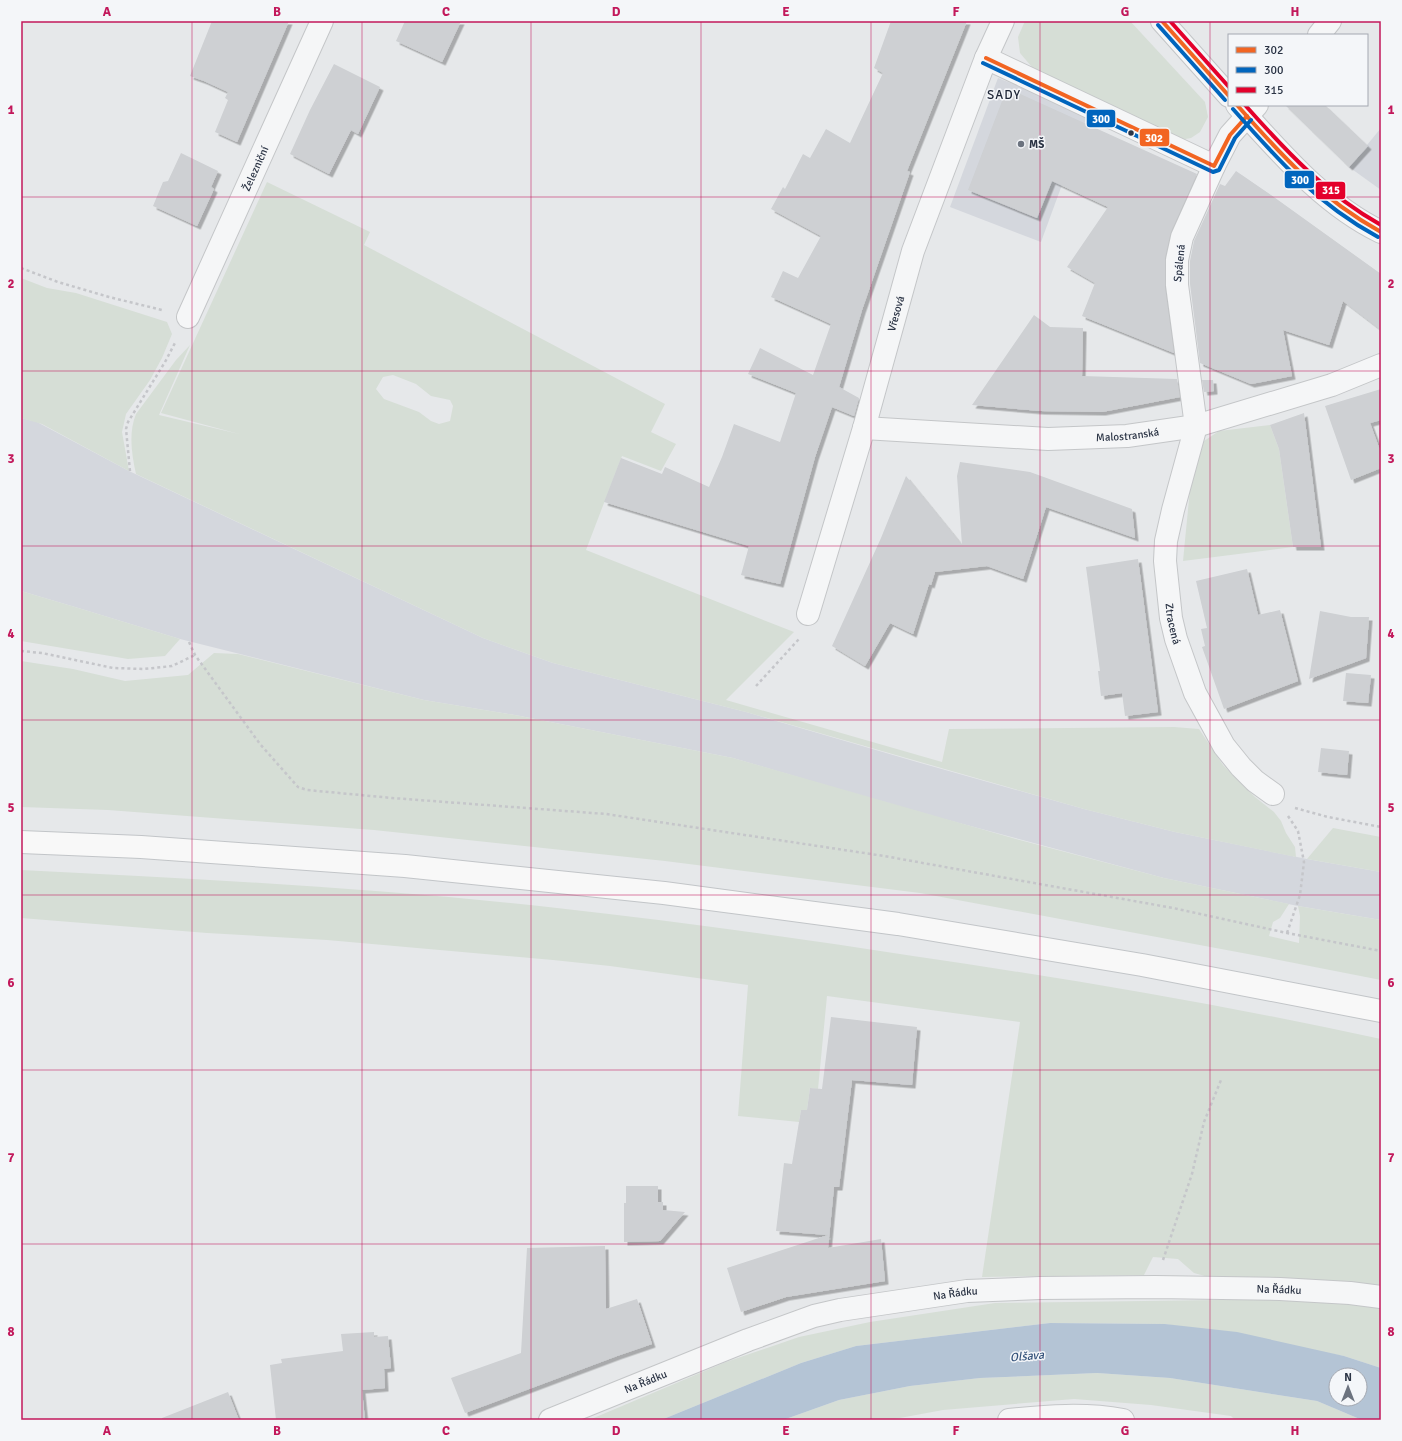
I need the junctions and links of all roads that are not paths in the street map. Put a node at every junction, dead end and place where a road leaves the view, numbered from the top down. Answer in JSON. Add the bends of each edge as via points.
{"nodes":[{"id":1,"x":322,"y":21,"type":"edge"},
{"id":2,"x":1003,"y":21,"type":"edge"},
{"id":3,"x":1162,"y":21,"type":"edge"},
{"id":4,"x":1330,"y":21,"type":"edge"},
{"id":5,"x":1320,"y":34,"type":"edge"},
{"id":6,"x":986,"y":58,"type":"junction"},
{"id":7,"x":1228,"y":95,"type":"edge"},
{"id":8,"x":1247,"y":109,"type":"edge"},
{"id":9,"x":1214,"y":166,"type":"junction"},
{"id":10,"x":1381,"y":232,"type":"edge"},
{"id":11,"x":188,"y":317,"type":"road end"},
{"id":12,"x":1381,"y":365,"type":"edge"},
{"id":13,"x":1196,"y":426,"type":"junction"},
{"id":14,"x":864,"y":428,"type":"junction"},
{"id":15,"x":808,"y":614,"type":"road end"},
{"id":16,"x":1273,"y":794,"type":"road end"},
{"id":17,"x":21,"y":842,"type":"edge"},
{"id":18,"x":1381,"y":1011,"type":"edge"},
{"id":19,"x":1381,"y":1297,"type":"edge"},
{"id":20,"x":550,"y":1420,"type":"edge"},
{"id":21,"x":1009,"y":1420,"type":"edge"},
{"id":22,"x":1123,"y":1420,"type":"edge"}],
"edges":[{"from":1,"to":11,"type":"street","name":"Železniční"},
{"from":2,"to":6,"type":"street","name":"Vřesová"},
{"from":3,"to":7,"type":"street"},
{"from":4,"to":5,"type":"street"},
{"from":6,"to":9,"type":"street"},
{"from":6,"to":14,"type":"street","name":"Vřesová","via":[[913,251]]},
{"from":8,"to":9,"type":"street","name":"Spálená"},
{"from":8,"to":10,"type":"street","via":[[1288,161],[1312,184],[1346,211]]},
{"from":9,"to":13,"type":"street","name":"Spálená","via":[[1182,237],[1177,260],[1176,285]]},
{"from":12,"to":13,"type":"street","name":"Malostranská","via":[[1332,385]]},
{"from":13,"to":14,"type":"street","name":"Malostranská","via":[[1127,436],[1048,439]]},
{"from":13,"to":16,"type":"street","name":"Ztracená","via":[[1166,541],[1165,561],[1171,618],[1195,693],[1224,746],[1255,781]]},
{"from":14,"to":15,"type":"street","name":"Vřesová"},
{"from":17,"to":18,"type":"main road","via":[[141,847],[404,866],[664,893],[898,924],[1142,964]]},
{"from":19,"to":20,"type":"street","name":"Na Řádku","via":[[1280,1289],[1155,1287],[966,1291],[814,1316]]},
{"from":21,"to":22,"type":"street","via":[[1082,1415]]}]}
